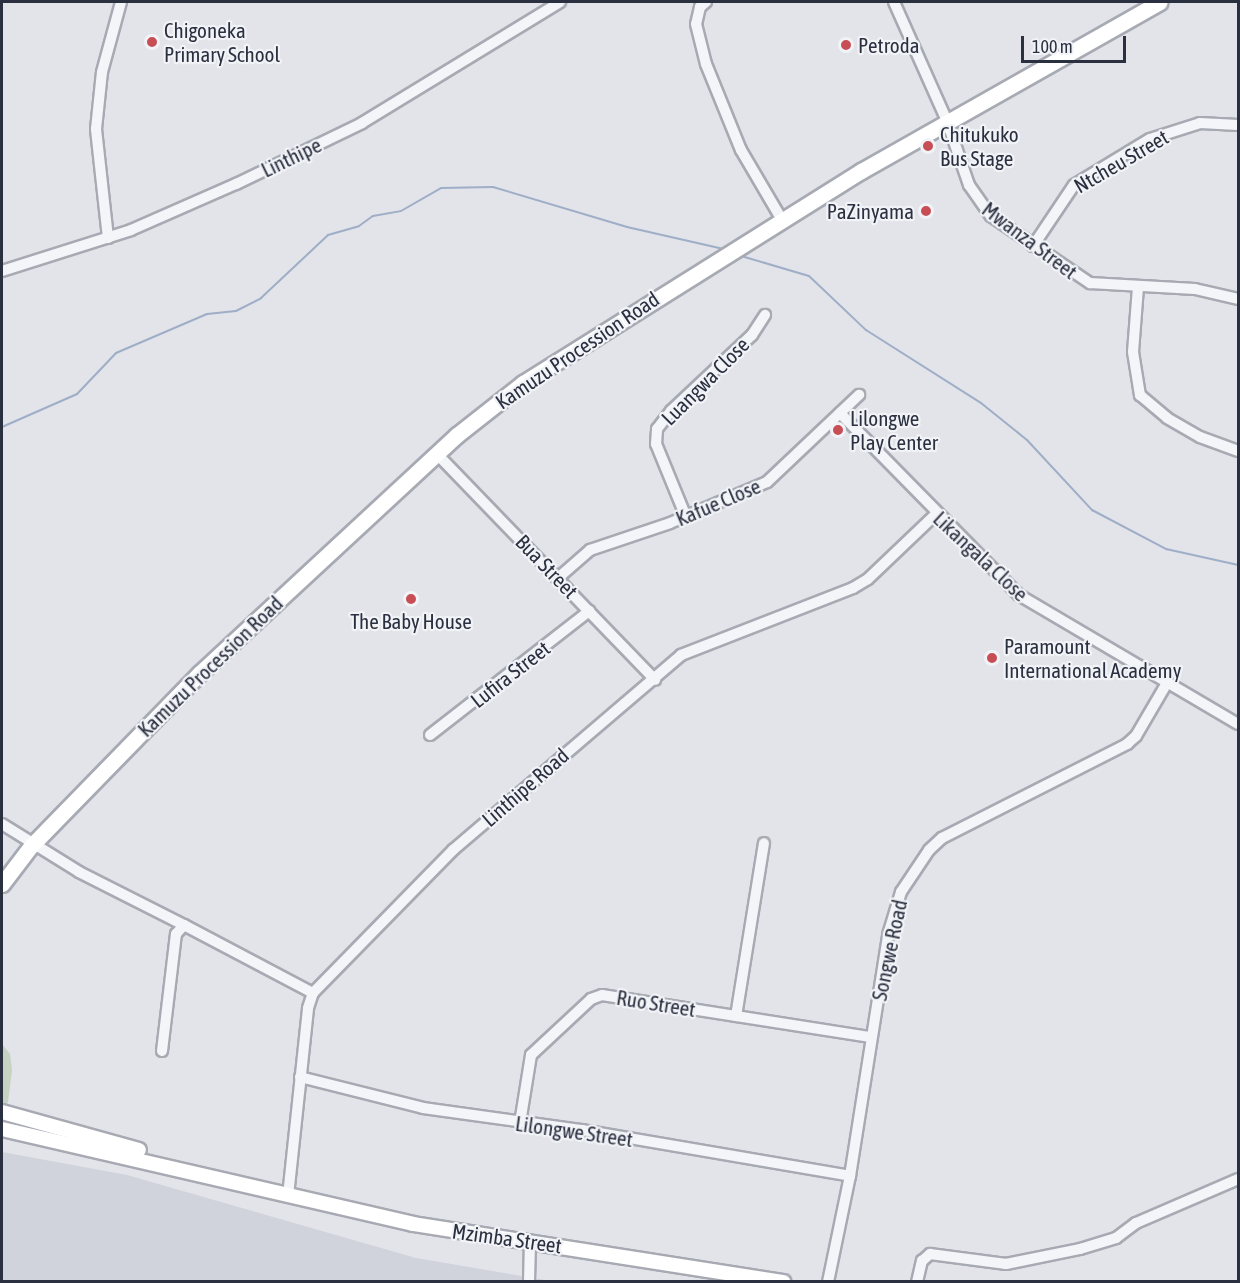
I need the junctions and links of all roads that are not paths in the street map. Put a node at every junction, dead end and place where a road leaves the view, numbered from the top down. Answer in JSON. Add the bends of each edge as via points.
{"nodes":[{"id":1,"x":121,"y":2,"type":"edge"},
{"id":2,"x":539,"y":2,"type":"edge"},
{"id":3,"x":560,"y":2,"type":"edge"},
{"id":4,"x":706,"y":2,"type":"edge"},
{"id":5,"x":894,"y":2,"type":"edge"},
{"id":6,"x":1160,"y":2,"type":"edge"},
{"id":7,"x":545,"y":12,"type":"junction"},
{"id":8,"x":947,"y":121,"type":"junction"},
{"id":9,"x":1239,"y":125,"type":"edge"},
{"id":10,"x":782,"y":220,"type":"junction"},
{"id":11,"x":108,"y":237,"type":"junction"},
{"id":12,"x":1033,"y":246,"type":"junction"},
{"id":13,"x":2,"y":271,"type":"edge"},
{"id":14,"x":1138,"y":288,"type":"junction"},
{"id":15,"x":1239,"y":299,"type":"edge"},
{"id":16,"x":765,"y":315,"type":"dead end"},
{"id":17,"x":859,"y":395,"type":"dead end"},
{"id":18,"x":840,"y":413,"type":"junction"},
{"id":19,"x":1239,"y":451,"type":"edge"},
{"id":20,"x":437,"y":454,"type":"junction"},
{"id":21,"x":936,"y":514,"type":"junction"},
{"id":22,"x":686,"y":517,"type":"junction"},
{"id":23,"x":558,"y":578,"type":"junction"},
{"id":24,"x":589,"y":611,"type":"junction"},
{"id":25,"x":655,"y":680,"type":"junction"},
{"id":26,"x":1167,"y":683,"type":"junction"},
{"id":27,"x":1239,"y":724,"type":"edge"},
{"id":28,"x":430,"y":735,"type":"dead end"},
{"id":29,"x":2,"y":824,"type":"edge"},
{"id":30,"x":764,"y":843,"type":"dead end"},
{"id":31,"x":31,"y":846,"type":"junction"},
{"id":32,"x":2,"y":884,"type":"edge"},
{"id":33,"x":181,"y":927,"type":"junction"},
{"id":34,"x":313,"y":993,"type":"junction"},
{"id":35,"x":736,"y":1016,"type":"junction"},
{"id":36,"x":871,"y":1038,"type":"junction"},
{"id":37,"x":162,"y":1051,"type":"dead end"},
{"id":38,"x":300,"y":1077,"type":"junction"},
{"id":39,"x":2,"y":1112,"type":"edge"},
{"id":40,"x":520,"y":1123,"type":"junction"},
{"id":41,"x":2,"y":1129,"type":"edge"},
{"id":42,"x":850,"y":1176,"type":"junction"},
{"id":43,"x":1239,"y":1179,"type":"edge"},
{"id":44,"x":234,"y":1182,"type":"junction"},
{"id":45,"x":288,"y":1196,"type":"junction"},
{"id":46,"x":530,"y":1242,"type":"junction"},
{"id":47,"x":747,"y":1278,"type":"edge"},
{"id":48,"x":529,"y":1281,"type":"edge"},
{"id":49,"x":783,"y":1281,"type":"edge"},
{"id":50,"x":828,"y":1281,"type":"edge"},
{"id":51,"x":916,"y":1281,"type":"edge"}],
"edges":[{"from":1,"to":11,"type":"street","via":[[102,72],[96,129]]},
{"from":2,"to":7,"type":"street"},
{"from":3,"to":7,"type":"street","name":"Linthipe"},
{"from":4,"to":10,"type":"street","via":[[700,7],[696,24],[706,64],[741,150]]},
{"from":5,"to":8,"type":"street","name":"Mwanza Street"},
{"from":6,"to":8,"type":"highway","name":"Kamuzu Procession Road"},
{"from":7,"to":11,"type":"street","name":"Linthipe","via":[[362,123],[236,184]]},
{"from":8,"to":10,"type":"highway","name":"Kamuzu Procession Road"},
{"from":8,"to":12,"type":"street","name":"Mwanza Street","via":[[969,185],[981,205]]},
{"from":9,"to":12,"type":"street","name":"Ntcheu Street","via":[[1200,123],[1150,139],[1074,185]]},
{"from":10,"to":20,"type":"highway","name":"Kamuzu Procession Road","via":[[548,365]]},
{"from":11,"to":13,"type":"street","name":"Linthipe"},
{"from":12,"to":14,"type":"street","name":"Mwanza Street","via":[[1084,281]]},
{"from":14,"to":15,"type":"street","name":"Mwanza Street","via":[[1195,289]]},
{"from":14,"to":19,"type":"street","via":[[1133,352],[1140,395],[1167,418],[1200,437]]},
{"from":16,"to":22,"type":"street","name":"Luangwa Close","via":[[752,335],[657,429],[656,444]]},
{"from":17,"to":18,"type":"street","name":"Kafue Close"},
{"from":18,"to":21,"type":"street","name":"Likangala Close"},
{"from":18,"to":22,"type":"street","name":"Kafue Close","via":[[767,482]]},
{"from":20,"to":23,"type":"street","name":"Bua Street"},
{"from":20,"to":31,"type":"highway","name":"Kamuzu Procession Road","via":[[200,673]]},
{"from":21,"to":25,"type":"street","name":"Linthipe Road","via":[[861,584],[691,649]]},
{"from":21,"to":26,"type":"street","name":"Likangala Close","via":[[1019,595]]},
{"from":22,"to":23,"type":"street","name":"Kafue Close","via":[[590,550]]},
{"from":23,"to":24,"type":"street","name":"Bua Street"},
{"from":24,"to":25,"type":"street","name":"Bua Street"},
{"from":24,"to":28,"type":"street","name":"Lufira Street"},
{"from":25,"to":34,"type":"street","name":"Linthipe Road","via":[[453,850]]},
{"from":26,"to":27,"type":"street","name":"Likangala Close"},
{"from":26,"to":36,"type":"street","name":"Songwe Road","via":[[1136,736],[1127,744],[950,833],[929,850],[896,902]]},
{"from":29,"to":31,"type":"street"},
{"from":30,"to":35,"type":"street"},
{"from":31,"to":32,"type":"highway","name":"Kamuzu Procession Road"},
{"from":31,"to":33,"type":"street"},
{"from":33,"to":34,"type":"street"},
{"from":33,"to":37,"type":"street"},
{"from":34,"to":38,"type":"street"},
{"from":35,"to":36,"type":"street","name":"Ruo Street"},
{"from":35,"to":40,"type":"street","name":"Ruo Street","via":[[610,995],[595,996],[531,1055]]},
{"from":36,"to":42,"type":"street","name":"Songwe Road"},
{"from":38,"to":40,"type":"street","name":"Lilongwe Street","via":[[423,1108]]},
{"from":38,"to":45,"type":"street"},
{"from":39,"to":44,"type":"main road","via":[[153,1154]]},
{"from":40,"to":42,"type":"street","name":"Lilongwe Street"},
{"from":41,"to":44,"type":"main road"},
{"from":42,"to":50,"type":"street","name":"Songwe Road"},
{"from":43,"to":51,"type":"street","via":[[1136,1223],[1116,1238],[1080,1249],[1006,1264],[930,1254],[922,1261]]},
{"from":44,"to":45,"type":"main road","name":"Mzimba Street"},
{"from":45,"to":46,"type":"main road","name":"Mzimba Street","via":[[413,1224]]},
{"from":46,"to":47,"type":"main road","name":"Mzimba Street"},
{"from":46,"to":48,"type":"street"},
{"from":47,"to":49,"type":"main road","name":"Mzimba Street"}]}
